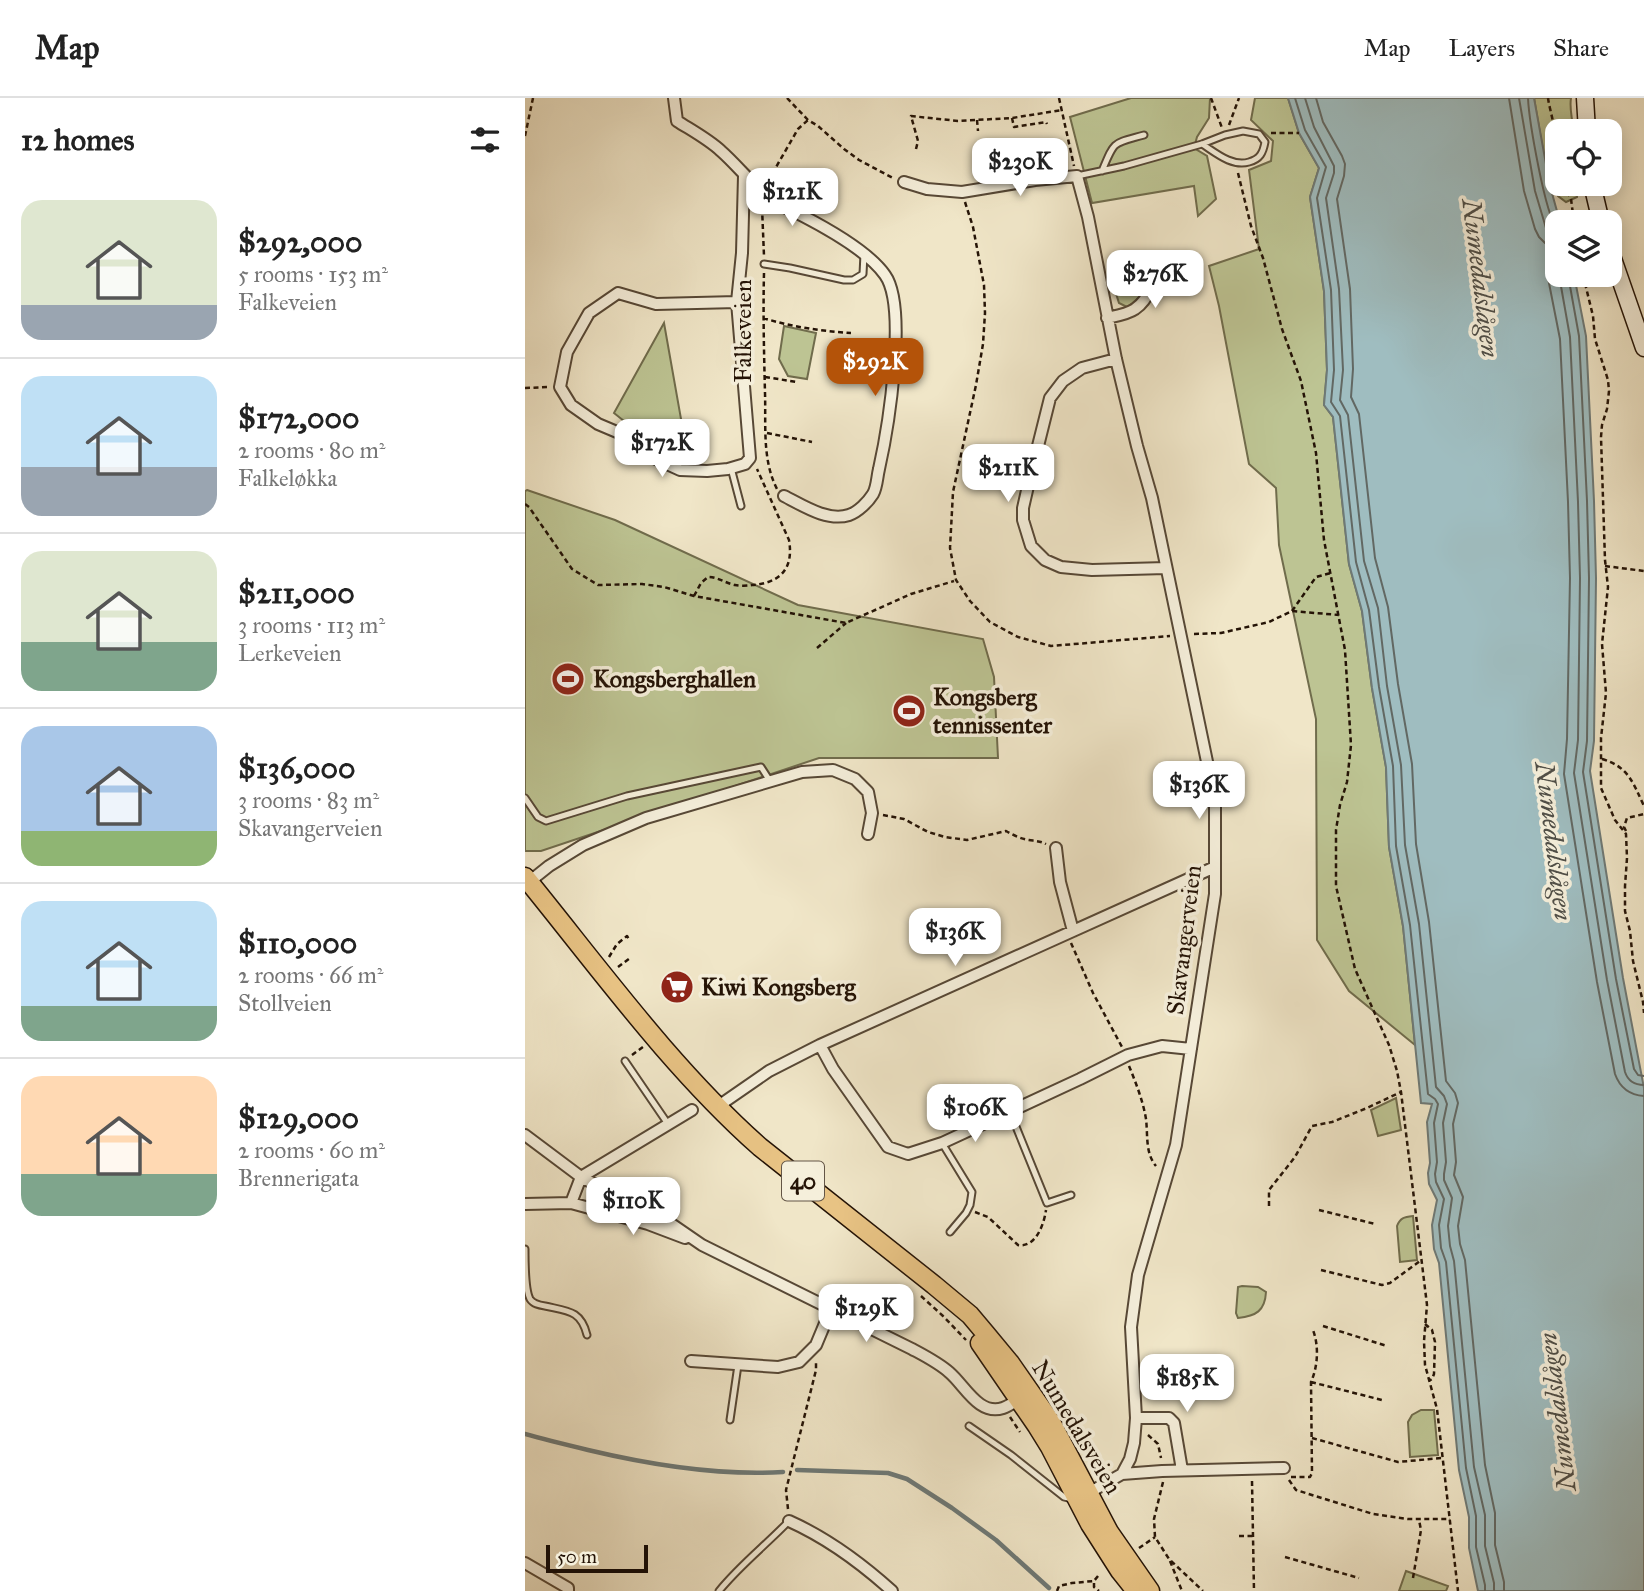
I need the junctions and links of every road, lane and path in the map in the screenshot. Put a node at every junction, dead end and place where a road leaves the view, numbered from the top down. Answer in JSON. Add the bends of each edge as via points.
{"nodes":[{"id":1,"x":533,"y":98,"type":"edge"},
{"id":2,"x":674,"y":98,"type":"edge"},
{"id":3,"x":787,"y":98,"type":"edge"},
{"id":4,"x":1059,"y":98,"type":"edge"},
{"id":5,"x":1212,"y":98,"type":"edge"},
{"id":6,"x":1238,"y":98,"type":"edge"},
{"id":7,"x":1548,"y":98,"type":"edge"},
{"id":8,"x":1585,"y":98,"type":"edge"},
{"id":9,"x":1062,"y":110,"type":"junction"},
{"id":10,"x":1012,"y":118,"type":"junction"},
{"id":11,"x":1552,"y":119,"type":"edge"},
{"id":12,"x":1586,"y":119,"type":"edge"},
{"id":13,"x":808,"y":120,"type":"junction"},
{"id":14,"x":977,"y":120,"type":"junction"},
{"id":15,"x":1047,"y":124,"type":"dead end"},
{"id":16,"x":978,"y":131,"type":"dead end"},
{"id":17,"x":1299,"y":133,"type":"dead end"},
{"id":18,"x":1259,"y":134,"type":"junction"},
{"id":19,"x":1144,"y":135,"type":"dead end"},
{"id":20,"x":1225,"y":135,"type":"junction"},
{"id":21,"x":525,"y":136,"type":"edge"},
{"id":22,"x":1202,"y":144,"type":"junction"},
{"id":23,"x":916,"y":149,"type":"dead end"},
{"id":24,"x":1230,"y":162,"type":"junction"},
{"id":25,"x":1102,"y":171,"type":"junction"},
{"id":26,"x":744,"y":176,"type":"junction"},
{"id":27,"x":1077,"y":176,"type":"junction"},
{"id":28,"x":904,"y":182,"type":"joint"},
{"id":29,"x":762,"y":191,"type":"junction"},
{"id":30,"x":962,"y":192,"type":"junction"},
{"id":31,"x":864,"y":254,"type":"junction"},
{"id":32,"x":1156,"y":262,"type":"dead end"},
{"id":33,"x":764,"y":264,"type":"junction"},
{"id":34,"x":1622,"y":285,"type":"edge"},
{"id":35,"x":1586,"y":287,"type":"edge"},
{"id":36,"x":737,"y":302,"type":"junction"},
{"id":37,"x":763,"y":318,"type":"junction"},
{"id":38,"x":1107,"y":318,"type":"junction"},
{"id":39,"x":851,"y":333,"type":"dead end"},
{"id":40,"x":1644,"y":348,"type":"edge"},
{"id":41,"x":1116,"y":359,"type":"junction"},
{"id":42,"x":764,"y":377,"type":"junction"},
{"id":43,"x":797,"y":382,"type":"dead end"},
{"id":44,"x":561,"y":387,"type":"junction"},
{"id":45,"x":525,"y":388,"type":"edge"},
{"id":46,"x":766,"y":432,"type":"junction"},
{"id":47,"x":812,"y":442,"type":"dead end"},
{"id":48,"x":750,"y":458,"type":"junction"},
{"id":49,"x":731,"y":468,"type":"junction"},
{"id":50,"x":784,"y":496,"type":"joint"},
{"id":51,"x":525,"y":504,"type":"edge"},
{"id":52,"x":741,"y":506,"type":"dead end"},
{"id":53,"x":1605,"y":566,"type":"junction"},
{"id":54,"x":1166,"y":568,"type":"junction"},
{"id":55,"x":1644,"y":571,"type":"edge"},
{"id":56,"x":1331,"y":573,"type":"junction"},
{"id":57,"x":955,"y":580,"type":"junction"},
{"id":58,"x":694,"y":596,"type":"junction"},
{"id":59,"x":1292,"y":611,"type":"junction"},
{"id":60,"x":1339,"y":615,"type":"junction"},
{"id":61,"x":846,"y":623,"type":"junction"},
{"id":62,"x":1180,"y":634,"type":"junction"},
{"id":63,"x":817,"y":648,"type":"dead end"},
{"id":64,"x":1602,"y":759,"type":"junction"},
{"id":65,"x":770,"y":781,"type":"junction"},
{"id":66,"x":525,"y":798,"type":"edge"},
{"id":67,"x":1644,"y":806,"type":"edge"},
{"id":68,"x":872,"y":813,"type":"junction"},
{"id":69,"x":1644,"y":814,"type":"edge"},
{"id":70,"x":868,"y":834,"type":"dead end"},
{"id":71,"x":1626,"y":834,"type":"junction"},
{"id":72,"x":1056,"y":848,"type":"joint"},
{"id":73,"x":1215,"y":867,"type":"junction"},
{"id":74,"x":527,"y":880,"type":"edge"},
{"id":75,"x":1070,"y":932,"type":"junction"},
{"id":76,"x":630,"y":941,"type":"dead end"},
{"id":77,"x":609,"y":957,"type":"dead end"},
{"id":78,"x":630,"y":958,"type":"dead end"},
{"id":79,"x":618,"y":967,"type":"dead end"},
{"id":80,"x":1644,"y":1013,"type":"edge"},
{"id":81,"x":820,"y":1045,"type":"junction"},
{"id":82,"x":643,"y":1046,"type":"dead end"},
{"id":83,"x":1191,"y":1049,"type":"junction"},
{"id":84,"x":1126,"y":1056,"type":"junction"},
{"id":85,"x":625,"y":1061,"type":"joint"},
{"id":86,"x":1401,"y":1092,"type":"junction"},
{"id":87,"x":716,"y":1107,"type":"junction"},
{"id":88,"x":692,"y":1110,"type":"dead end"},
{"id":89,"x":1009,"y":1111,"type":"junction"},
{"id":90,"x":668,"y":1124,"type":"junction"},
{"id":91,"x":525,"y":1135,"type":"edge"},
{"id":92,"x":942,"y":1143,"type":"junction"},
{"id":93,"x":581,"y":1177,"type":"junction"},
{"id":94,"x":1167,"y":1178,"type":"junction"},
{"id":95,"x":1071,"y":1195,"type":"dead end"},
{"id":96,"x":571,"y":1203,"type":"junction"},
{"id":97,"x":1047,"y":1203,"type":"junction"},
{"id":98,"x":525,"y":1204,"type":"edge"},
{"id":99,"x":1269,"y":1206,"type":"dead end"},
{"id":100,"x":1319,"y":1210,"type":"dead end"},
{"id":101,"x":966,"y":1213,"type":"junction"},
{"id":102,"x":1375,"y":1224,"type":"dead end"},
{"id":103,"x":950,"y":1232,"type":"dead end"},
{"id":104,"x":702,"y":1245,"type":"junction"},
{"id":105,"x":525,"y":1249,"type":"edge"},
{"id":106,"x":1421,"y":1261,"type":"junction"},
{"id":107,"x":1321,"y":1270,"type":"dead end"},
{"id":108,"x":916,"y":1292,"type":"dead end"},
{"id":109,"x":831,"y":1309,"type":"junction"},
{"id":110,"x":1425,"y":1324,"type":"junction"},
{"id":111,"x":1323,"y":1326,"type":"dead end"},
{"id":112,"x":1313,"y":1330,"type":"dead end"},
{"id":113,"x":587,"y":1335,"type":"dead end"},
{"id":114,"x":967,"y":1342,"type":"dead end"},
{"id":115,"x":816,"y":1345,"type":"junction"},
{"id":116,"x":1387,"y":1346,"type":"dead end"},
{"id":117,"x":691,"y":1360,"type":"dead end"},
{"id":118,"x":739,"y":1365,"type":"junction"},
{"id":119,"x":1429,"y":1381,"type":"junction"},
{"id":120,"x":1311,"y":1382,"type":"junction"},
{"id":121,"x":1018,"y":1399,"type":"junction"},
{"id":122,"x":1382,"y":1400,"type":"dead end"},
{"id":123,"x":1136,"y":1418,"type":"junction"},
{"id":124,"x":730,"y":1420,"type":"dead end"},
{"id":125,"x":969,"y":1426,"type":"dead end"},
{"id":126,"x":1025,"y":1437,"type":"dead end"},
{"id":127,"x":1312,"y":1438,"type":"junction"},
{"id":128,"x":1442,"y":1458,"type":"junction"},
{"id":129,"x":1284,"y":1468,"type":"dead end"},
{"id":130,"x":1162,"y":1471,"type":"junction"},
{"id":131,"x":1182,"y":1471,"type":"junction"},
{"id":132,"x":1122,"y":1475,"type":"junction"},
{"id":133,"x":1252,"y":1477,"type":"dead end"},
{"id":134,"x":1082,"y":1496,"type":"junction"},
{"id":135,"x":1450,"y":1519,"type":"junction"},
{"id":136,"x":1419,"y":1520,"type":"junction"},
{"id":137,"x":789,"y":1521,"type":"junction"},
{"id":138,"x":1239,"y":1536,"type":"dead end"},
{"id":139,"x":1253,"y":1536,"type":"junction"},
{"id":140,"x":1155,"y":1537,"type":"junction"},
{"id":141,"x":1136,"y":1549,"type":"dead end"},
{"id":142,"x":1285,"y":1556,"type":"dead end"},
{"id":143,"x":1169,"y":1559,"type":"junction"},
{"id":144,"x":525,"y":1563,"type":"edge"},
{"id":145,"x":1098,"y":1576,"type":"dead end"},
{"id":146,"x":1359,"y":1578,"type":"dead end"},
{"id":147,"x":1413,"y":1578,"type":"dead end"},
{"id":148,"x":1094,"y":1581,"type":"junction"},
{"id":149,"x":568,"y":1591,"type":"edge"},
{"id":150,"x":719,"y":1591,"type":"edge"},
{"id":151,"x":892,"y":1591,"type":"edge"},
{"id":152,"x":1057,"y":1591,"type":"edge"},
{"id":153,"x":1099,"y":1591,"type":"edge"},
{"id":154,"x":1136,"y":1591,"type":"edge"},
{"id":155,"x":1150,"y":1591,"type":"edge"},
{"id":156,"x":1182,"y":1591,"type":"edge"},
{"id":157,"x":1203,"y":1591,"type":"edge"},
{"id":158,"x":1254,"y":1591,"type":"edge"},
{"id":159,"x":1458,"y":1591,"type":"edge"}],
"edges":[{"from":1,"to":21,"type":"path"},
{"from":2,"to":26,"type":"street","via":[[677,121],[720,150]]},
{"from":3,"to":13,"type":"path"},
{"from":4,"to":9,"type":"path"},
{"from":5,"to":20,"type":"path"},
{"from":6,"to":20,"type":"path"},
{"from":7,"to":11,"type":"path"},
{"from":8,"to":12,"type":"main road"},
{"from":9,"to":10,"type":"path"},
{"from":9,"to":27,"type":"path"},
{"from":10,"to":14,"type":"path"},
{"from":10,"to":15,"type":"path","via":[[1014,127]]},
{"from":13,"to":28,"type":"path","via":[[859,160]]},
{"from":13,"to":29,"type":"path"},
{"from":14,"to":16,"type":"path"},
{"from":14,"to":23,"type":"path","via":[[911,116]]},
{"from":17,"to":18,"type":"path"},
{"from":18,"to":20,"type":"lane"},
{"from":18,"to":24,"type":"lane","via":[[1265,142],[1256,160]]},
{"from":19,"to":25,"type":"lane","via":[[1112,145]]},
{"from":20,"to":22,"type":"lane"},
{"from":22,"to":24,"type":"lane"},
{"from":22,"to":25,"type":"lane"},
{"from":24,"to":56,"type":"path","via":[[1238,173],[1301,381],[1319,469]]},
{"from":25,"to":27,"type":"lane"},
{"from":26,"to":29,"type":"street"},
{"from":26,"to":36,"type":"street"},
{"from":27,"to":30,"type":"street"},
{"from":27,"to":38,"type":"street","name":"Skavangerveien"},
{"from":28,"to":30,"type":"street"},
{"from":29,"to":31,"type":"street"},
{"from":29,"to":33,"type":"path","name":"Falkeveien"},
{"from":30,"to":57,"type":"path","via":[[973,227],[985,313],[953,492],[950,548]]},
{"from":31,"to":33,"type":"lane","via":[[863,274],[853,281]]},
{"from":31,"to":50,"type":"street","via":[[886,276],[896,340],[874,493],[849,515],[832,516]]},
{"from":32,"to":38,"type":"street","via":[[1148,294],[1136,309]]},
{"from":33,"to":37,"type":"path","name":"Falkeveien"},
{"from":34,"to":40,"type":"main road"},
{"from":35,"to":53,"type":"path","via":[[1609,391],[1601,438]]},
{"from":36,"to":44,"type":"street","via":[[656,304],[618,293],[589,313],[567,352]]},
{"from":36,"to":48,"type":"street"},
{"from":37,"to":39,"type":"path"},
{"from":37,"to":42,"type":"path","name":"Falkeveien"},
{"from":38,"to":41,"type":"street","name":"Skavangerveien"},
{"from":41,"to":54,"type":"street","name":"Skavangerveien"},
{"from":41,"to":54,"type":"street","via":[[1082,368],[1063,381],[1050,398],[1023,520],[1031,547],[1061,567]]},
{"from":42,"to":43,"type":"path"},
{"from":42,"to":46,"type":"path","name":"Falkeveien"},
{"from":44,"to":45,"type":"path"},
{"from":44,"to":49,"type":"street","via":[[571,405],[624,435],[647,455],[680,470]]},
{"from":46,"to":47,"type":"path"},
{"from":46,"to":50,"type":"path","name":"Falkeveien","via":[[770,476]]},
{"from":48,"to":49,"type":"street"},
{"from":48,"to":58,"type":"path","via":[[789,540],[790,561],[784,573],[764,584],[735,585],[708,577]]},
{"from":49,"to":52,"type":"lane"},
{"from":51,"to":58,"type":"path","via":[[572,569],[598,585],[642,584]]},
{"from":53,"to":55,"type":"path"},
{"from":53,"to":64,"type":"path"},
{"from":54,"to":62,"type":"street","name":"Skavangerveien"},
{"from":56,"to":59,"type":"path","via":[[1316,577]]},
{"from":56,"to":60,"type":"path"},
{"from":57,"to":61,"type":"path"},
{"from":57,"to":62,"type":"path","via":[[990,622],[1017,638],[1051,646]]},
{"from":58,"to":61,"type":"path"},
{"from":59,"to":60,"type":"path"},
{"from":59,"to":62,"type":"path","via":[[1221,634]]},
{"from":60,"to":86,"type":"path","via":[[1352,745],[1336,830],[1336,886],[1355,969],[1389,1045]]},
{"from":61,"to":63,"type":"path"},
{"from":62,"to":73,"type":"street","name":"Skavangerveien","via":[[1215,800]]},
{"from":64,"to":67,"type":"path","via":[[1629,775]]},
{"from":64,"to":71,"type":"path","via":[[1601,788]]},
{"from":65,"to":66,"type":"lane","via":[[761,767],[627,796],[546,821]]},
{"from":65,"to":68,"type":"street","via":[[833,770],[855,779],[868,792]]},
{"from":65,"to":74,"type":"street","via":[[633,823],[583,845]]},
{"from":68,"to":70,"type":"street"},
{"from":68,"to":72,"type":"path","via":[[904,819],[945,837],[967,840],[1006,831]]},
{"from":69,"to":71,"type":"path","via":[[1627,818]]},
{"from":71,"to":80,"type":"path","via":[[1625,911]]},
{"from":72,"to":75,"type":"street"},
{"from":73,"to":75,"type":"street"},
{"from":73,"to":83,"type":"street","name":"Skavangerveien","via":[[1215,894]]},
{"from":74,"to":87,"type":"main road","name":"Numedalsveien","number":"40"},
{"from":75,"to":81,"type":"street"},
{"from":75,"to":84,"type":"path","via":[[1076,956]]},
{"from":76,"to":77,"type":"path","via":[[627,936]]},
{"from":78,"to":79,"type":"path"},
{"from":81,"to":87,"type":"street","via":[[769,1071]]},
{"from":81,"to":92,"type":"street","via":[[888,1147],[908,1154]]},
{"from":82,"to":85,"type":"path"},
{"from":83,"to":84,"type":"street","via":[[1162,1046]]},
{"from":83,"to":94,"type":"street","name":"Skavangerveien"},
{"from":84,"to":89,"type":"street"},
{"from":84,"to":94,"type":"path","via":[[1146,1119],[1151,1160]]},
{"from":85,"to":90,"type":"lane"},
{"from":86,"to":99,"type":"path","via":[[1312,1126],[1269,1190]]},
{"from":86,"to":106,"type":"path"},
{"from":87,"to":121,"type":"main road","name":"Numedalsveien","number":"40","via":[[970,1315],[986,1334]]},
{"from":88,"to":90,"type":"street"},
{"from":89,"to":92,"type":"street"},
{"from":89,"to":97,"type":"lane"},
{"from":90,"to":93,"type":"street"},
{"from":91,"to":93,"type":"street"},
{"from":92,"to":101,"type":"lane","via":[[972,1192]]},
{"from":93,"to":96,"type":"street"},
{"from":93,"to":104,"type":"street","via":[[670,1223]]},
{"from":94,"to":123,"type":"street","name":"Skavangerveien","via":[[1138,1275],[1131,1327]]},
{"from":95,"to":97,"type":"lane"},
{"from":96,"to":98,"type":"street"},
{"from":96,"to":104,"type":"street","via":[[648,1224]]},
{"from":97,"to":101,"type":"path","via":[[1039,1232],[1024,1246],[988,1217],[972,1210]]},
{"from":100,"to":102,"type":"path"},
{"from":101,"to":103,"type":"lane"},
{"from":104,"to":109,"type":"street"},
{"from":105,"to":113,"type":"lane","via":[[530,1300],[573,1313],[581,1319]]},
{"from":106,"to":107,"type":"path","via":[[1382,1285]]},
{"from":106,"to":110,"type":"path"},
{"from":108,"to":114,"type":"path"},
{"from":109,"to":115,"type":"street"},
{"from":109,"to":121,"type":"street","via":[[935,1362],[985,1407],[996,1410]]},
{"from":110,"to":119,"type":"path"},
{"from":110,"to":119,"type":"path","via":[[1435,1342],[1434,1374]]},
{"from":111,"to":116,"type":"path"},
{"from":112,"to":120,"type":"path","via":[[1317,1370]]},
{"from":115,"to":118,"type":"street","via":[[799,1362],[778,1367]]},
{"from":115,"to":137,"type":"path","via":[[816,1370],[786,1490]]},
{"from":117,"to":118,"type":"street"},
{"from":118,"to":124,"type":"lane"},
{"from":119,"to":128,"type":"path"},
{"from":120,"to":122,"type":"path"},
{"from":120,"to":127,"type":"path"},
{"from":121,"to":126,"type":"path"},
{"from":121,"to":134,"type":"main road","name":"Numedalsveien","number":"40","via":[[1061,1438]]},
{"from":123,"to":130,"type":"path","via":[[1158,1444]]},
{"from":123,"to":131,"type":"street","via":[[1169,1418],[1174,1423]]},
{"from":123,"to":132,"type":"street","name":"Skavangerveien","via":[[1134,1443]]},
{"from":125,"to":134,"type":"lane","via":[[1064,1497]]},
{"from":127,"to":128,"type":"path","via":[[1398,1462]]},
{"from":127,"to":136,"type":"path","via":[[1310,1477],[1287,1477],[1296,1490],[1373,1514]]},
{"from":128,"to":135,"type":"path"},
{"from":129,"to":131,"type":"street"},
{"from":130,"to":131,"type":"street"},
{"from":130,"to":132,"type":"street"},
{"from":130,"to":140,"type":"path"},
{"from":132,"to":134,"type":"street"},
{"from":133,"to":139,"type":"path"},
{"from":134,"to":154,"type":"main road","name":"Numedalsveien","number":"40","via":[[1101,1543]]},
{"from":134,"to":155,"type":"main road","name":"Numedalsveien","number":"40"},
{"from":135,"to":136,"type":"path"},
{"from":135,"to":159,"type":"path"},
{"from":136,"to":147,"type":"path"},
{"from":137,"to":150,"type":"lane"},
{"from":137,"to":151,"type":"street","via":[[866,1567]]},
{"from":138,"to":139,"type":"path"},
{"from":139,"to":158,"type":"path"},
{"from":140,"to":141,"type":"path"},
{"from":140,"to":143,"type":"path"},
{"from":142,"to":146,"type":"path"},
{"from":143,"to":156,"type":"path"},
{"from":143,"to":157,"type":"path"},
{"from":144,"to":149,"type":"street"},
{"from":145,"to":148,"type":"path"},
{"from":148,"to":152,"type":"path","via":[[1059,1586]]},
{"from":148,"to":153,"type":"path"}]}
